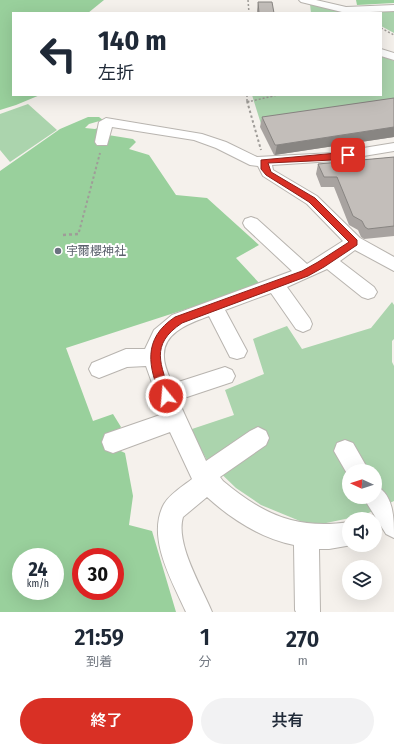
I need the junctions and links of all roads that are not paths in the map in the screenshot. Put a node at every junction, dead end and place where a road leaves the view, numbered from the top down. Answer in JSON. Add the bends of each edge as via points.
{"nodes":[{"id":1,"x":304,"y":0,"type":"edge"},
{"id":2,"x":394,"y":8,"type":"edge"},
{"id":3,"x":352,"y":11,"type":"edge"},
{"id":4,"x":382,"y":52,"type":"edge"},
{"id":5,"x":394,"y":57,"type":"edge"},
{"id":6,"x":102,"y":142,"type":"road end"},
{"id":7,"x":394,"y":147,"type":"edge"},
{"id":8,"x":264,"y":161,"type":"junction"},
{"id":9,"x":251,"y":223,"type":"dead end"},
{"id":10,"x":354,"y":242,"type":"junction"},
{"id":11,"x":328,"y":260,"type":"junction"},
{"id":12,"x":394,"y":265,"type":"edge"},
{"id":13,"x":305,"y":273,"type":"junction"},
{"id":14,"x":275,"y":284,"type":"junction"},
{"id":15,"x":368,"y":292,"type":"dead end"},
{"id":16,"x":214,"y":308,"type":"junction"},
{"id":17,"x":303,"y":324,"type":"dead end"},
{"id":18,"x":237,"y":351,"type":"dead end"},
{"id":19,"x":154,"y":357,"type":"junction"},
{"id":20,"x":99,"y":369,"type":"dead end"},
{"id":21,"x":225,"y":376,"type":"dead end"},
{"id":22,"x":166,"y":396,"type":"junction"},
{"id":23,"x":176,"y":420,"type":"junction"},
{"id":24,"x":258,"y":438,"type":"dead end"},
{"id":25,"x":113,"y":442,"type":"dead end"},
{"id":26,"x":345,"y":451,"type":"dead end"},
{"id":27,"x":353,"y":464,"type":"edge"},
{"id":28,"x":205,"y":478,"type":"junction"},
{"id":29,"x":379,"y":504,"type":"edge"},
{"id":30,"x":388,"y":522,"type":"edge"},
{"id":31,"x":306,"y":535,"type":"junction"},
{"id":32,"x":342,"y":535,"type":"edge"},
{"id":33,"x":308,"y":610,"type":"dead end"},
{"id":34,"x":199,"y":612,"type":"edge"}],
"edges":[{"from":1,"to":3,"type":"street"},
{"from":2,"to":3,"type":"street"},
{"from":4,"to":5,"type":"street"},
{"from":6,"to":8,"type":"street","via":[[106,122],[173,132],[221,145],[255,162]]},
{"from":7,"to":8,"type":"street","via":[[333,157]]},
{"from":8,"to":10,"type":"street","via":[[268,173],[312,200]]},
{"from":9,"to":13,"type":"street"},
{"from":10,"to":11,"type":"street"},
{"from":10,"to":12,"type":"street"},
{"from":11,"to":13,"type":"street"},
{"from":11,"to":15,"type":"street"},
{"from":13,"to":14,"type":"street"},
{"from":14,"to":16,"type":"street"},
{"from":14,"to":17,"type":"street"},
{"from":16,"to":18,"type":"street"},
{"from":16,"to":19,"type":"street","via":[[178,320],[169,326],[156,345]]},
{"from":19,"to":20,"type":"street","via":[[126,358]]},
{"from":19,"to":22,"type":"street"},
{"from":21,"to":22,"type":"street"},
{"from":22,"to":23,"type":"street"},
{"from":23,"to":25,"type":"street"},
{"from":23,"to":28,"type":"street","via":[[187,447]]},
{"from":24,"to":28,"type":"street"},
{"from":26,"to":27,"type":"street"},
{"from":28,"to":31,"type":"street","via":[[249,516],[275,529]]},
{"from":28,"to":34,"type":"street","via":[[174,511],[168,527],[170,542]]},
{"from":29,"to":30,"type":"street"},
{"from":31,"to":32,"type":"street","via":[[317,537]]},
{"from":31,"to":33,"type":"street"}]}
